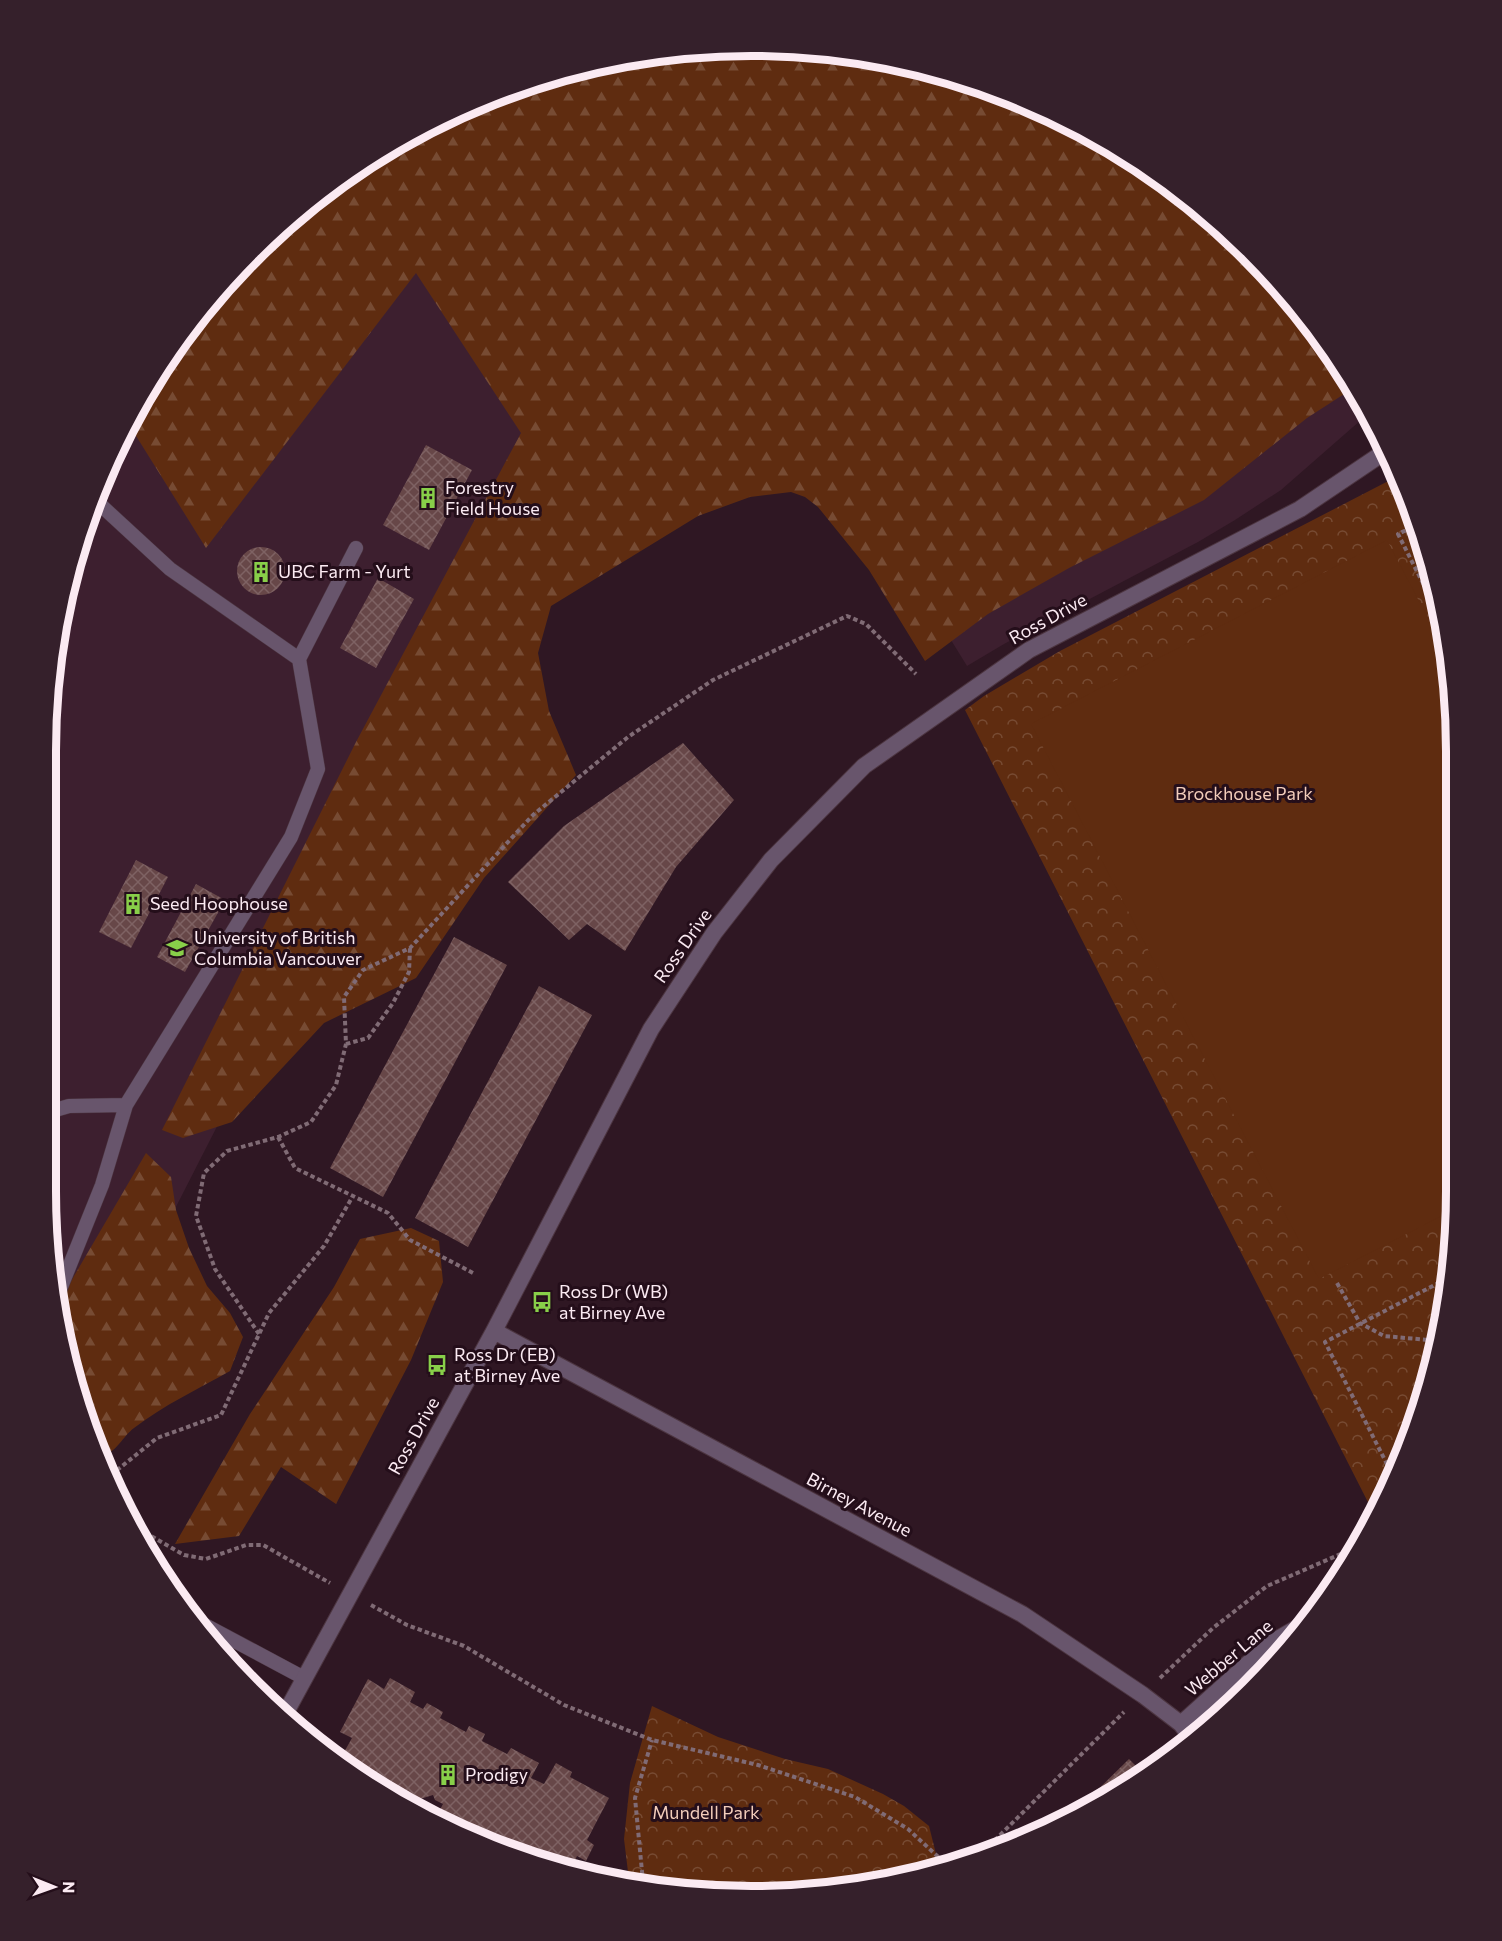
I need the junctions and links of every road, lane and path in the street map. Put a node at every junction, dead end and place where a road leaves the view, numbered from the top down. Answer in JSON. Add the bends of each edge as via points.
{"nodes":[{"id":1,"x":1380,"y":455,"type":"edge"},
{"id":2,"x":100,"y":505,"type":"edge"},
{"id":3,"x":1410,"y":528,"type":"edge"},
{"id":4,"x":356,"y":548,"type":"dead end"},
{"id":5,"x":1428,"y":593,"type":"edge"},
{"id":6,"x":298,"y":659,"type":"junction"},
{"id":7,"x":916,"y":674,"type":"dead end"},
{"id":8,"x":410,"y":948,"type":"junction"},
{"id":9,"x":346,"y":1044,"type":"junction"},
{"id":10,"x":126,"y":1105,"type":"junction"},
{"id":11,"x":55,"y":1110,"type":"edge"},
{"id":12,"x":278,"y":1137,"type":"junction"},
{"id":13,"x":353,"y":1196,"type":"junction"},
{"id":14,"x":475,"y":1274,"type":"dead end"},
{"id":15,"x":1441,"y":1282,"type":"edge"},
{"id":16,"x":1337,"y":1283,"type":"dead end"},
{"id":17,"x":62,"y":1284,"type":"edge"},
{"id":18,"x":1360,"y":1323,"type":"junction"},
{"id":19,"x":494,"y":1331,"type":"junction"},
{"id":20,"x":259,"y":1334,"type":"junction"},
{"id":21,"x":1430,"y":1340,"type":"edge"},
{"id":22,"x":1389,"y":1468,"type":"edge"},
{"id":23,"x":115,"y":1472,"type":"edge"},
{"id":24,"x":146,"y":1533,"type":"edge"},
{"id":25,"x":1344,"y":1553,"type":"edge"},
{"id":26,"x":350,"y":1594,"type":"junction"},
{"id":27,"x":212,"y":1629,"type":"edge"},
{"id":28,"x":1286,"y":1635,"type":"edge"},
{"id":29,"x":304,"y":1678,"type":"junction"},
{"id":30,"x":1143,"y":1695,"type":"junction"},
{"id":31,"x":288,"y":1709,"type":"edge"},
{"id":32,"x":1186,"y":1730,"type":"edge"},
{"id":33,"x":652,"y":1740,"type":"junction"},
{"id":34,"x":993,"y":1842,"type":"edge"},
{"id":35,"x":941,"y":1859,"type":"edge"},
{"id":36,"x":643,"y":1877,"type":"edge"}],
"edges":[{"from":1,"to":19,"type":"street","name":"Ross Drive","via":[[1299,509],[1029,650],[864,766],[771,861],[714,933],[651,1029]]},
{"from":2,"to":6,"type":"lane","via":[[170,569]]},
{"from":3,"to":5,"type":"path","via":[[1398,534]]},
{"from":4,"to":6,"type":"lane"},
{"from":6,"to":10,"type":"lane","via":[[318,769],[291,837]]},
{"from":7,"to":8,"type":"path","via":[[866,624],[848,616],[713,680],[628,736],[533,815]]},
{"from":8,"to":9,"type":"path","via":[[410,972],[393,1003],[368,1038]]},
{"from":8,"to":9,"type":"path","via":[[363,970],[344,998]]},
{"from":9,"to":12,"type":"path","via":[[336,1085],[311,1122]]},
{"from":10,"to":11,"type":"lane","via":[[69,1106]]},
{"from":10,"to":17,"type":"lane","via":[[102,1185]]},
{"from":12,"to":13,"type":"path","via":[[295,1168]]},
{"from":12,"to":20,"type":"path","via":[[227,1151],[204,1173],[196,1216],[215,1269]]},
{"from":13,"to":14,"type":"path","via":[[388,1213],[410,1240]]},
{"from":13,"to":20,"type":"path","via":[[324,1246],[269,1313]]},
{"from":15,"to":18,"type":"path"},
{"from":16,"to":18,"type":"path"},
{"from":18,"to":21,"type":"path","via":[[1384,1336]]},
{"from":18,"to":22,"type":"path","via":[[1324,1342]]},
{"from":19,"to":26,"type":"street","name":"Ross Drive"},
{"from":19,"to":30,"type":"street","name":"Birney Avenue","via":[[1022,1614]]},
{"from":20,"to":23,"type":"path","via":[[221,1415],[157,1438]]},
{"from":24,"to":26,"type":"path","via":[[184,1555],[207,1558],[246,1545],[263,1545]]},
{"from":25,"to":30,"type":"path","via":[[1267,1587],[1213,1628]]},
{"from":26,"to":29,"type":"street","name":"Ross Drive"},
{"from":26,"to":33,"type":"path","via":[[407,1625],[464,1646],[564,1705]]},
{"from":27,"to":29,"type":"lane"},
{"from":28,"to":32,"type":"street","name":"Webber Lane","via":[[1271,1643]]},
{"from":29,"to":31,"type":"street","name":"Ross Drive"},
{"from":30,"to":32,"type":"street","name":"Birney Avenue"},
{"from":30,"to":34,"type":"path"},
{"from":33,"to":35,"type":"path","via":[[758,1766],[855,1797],[908,1829]]},
{"from":33,"to":36,"type":"path","via":[[635,1798]]}]}
